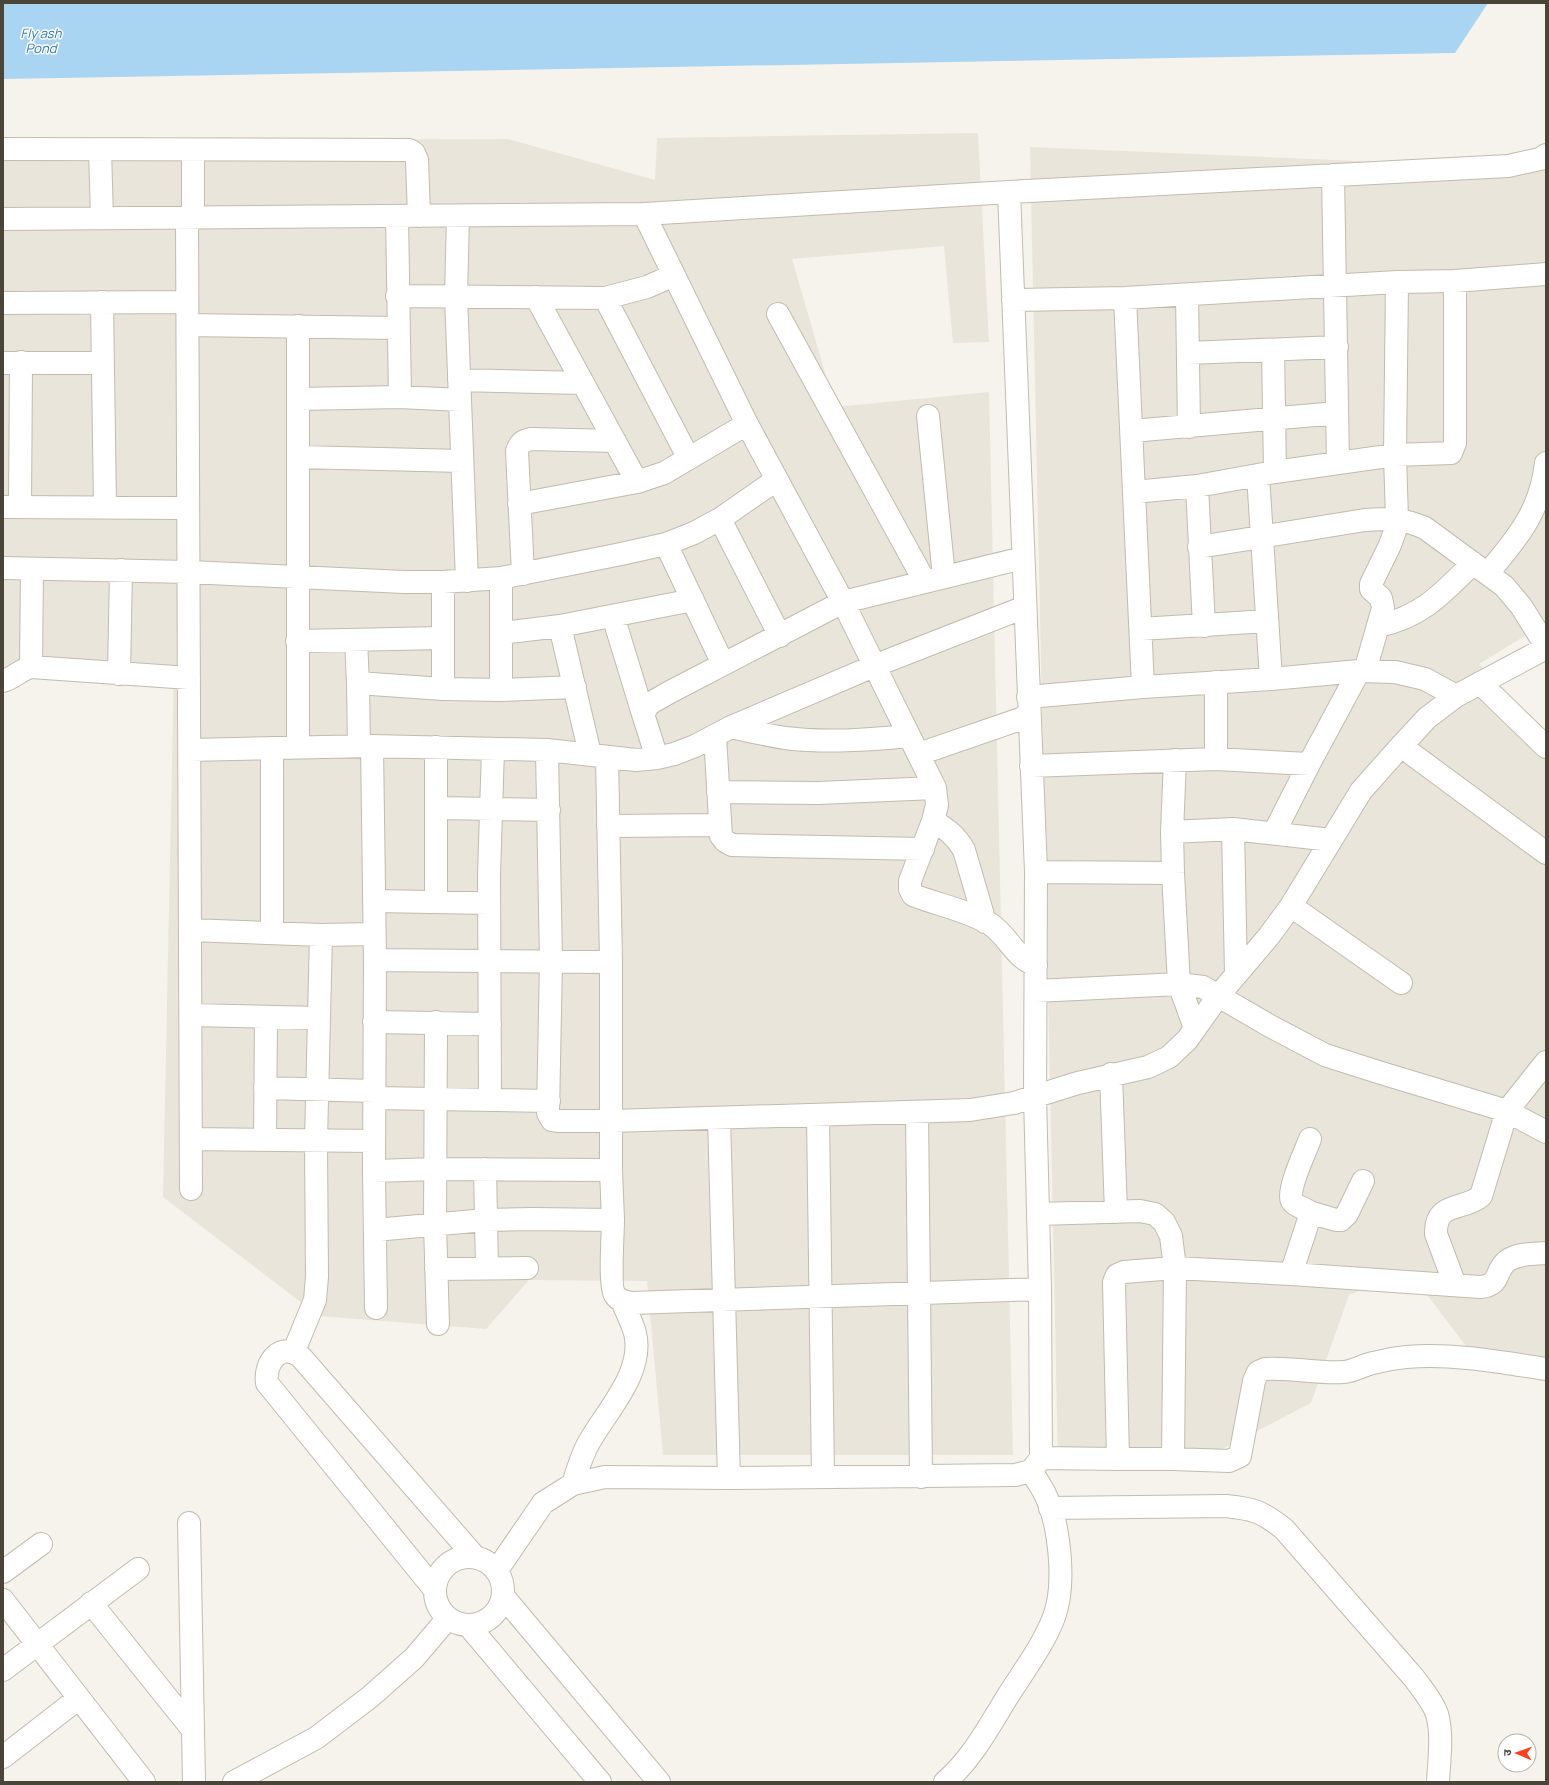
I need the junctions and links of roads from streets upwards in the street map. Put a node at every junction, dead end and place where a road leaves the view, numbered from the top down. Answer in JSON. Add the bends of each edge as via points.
{"nodes":[{"id":1,"x":3,"y":149,"type":"edge"},
{"id":2,"x":100,"y":150,"type":"junction"},
{"id":3,"x":193,"y":150,"type":"junction"},
{"id":4,"x":1546,"y":156,"type":"edge"},
{"id":5,"x":1333,"y":175,"type":"junction"},
{"id":6,"x":1008,"y":192,"type":"junction"},
{"id":7,"x":644,"y":214,"type":"junction"},
{"id":8,"x":396,"y":216,"type":"junction"},
{"id":9,"x":419,"y":216,"type":"junction"},
{"id":10,"x":458,"y":216,"type":"junction"},
{"id":11,"x":102,"y":218,"type":"junction"},
{"id":12,"x":190,"y":218,"type":"junction"},
{"id":13,"x":3,"y":219,"type":"edge"},
{"id":14,"x":1546,"y":274,"type":"edge"},
{"id":15,"x":674,"y":275,"type":"junction"},
{"id":16,"x":1455,"y":281,"type":"junction"},
{"id":17,"x":1397,"y":282,"type":"junction"},
{"id":18,"x":1336,"y":287,"type":"junction"},
{"id":19,"x":1187,"y":295,"type":"junction"},
{"id":20,"x":398,"y":296,"type":"junction"},
{"id":21,"x":456,"y":296,"type":"junction"},
{"id":22,"x":536,"y":297,"type":"junction"},
{"id":23,"x":605,"y":298,"type":"junction"},
{"id":24,"x":1125,"y":298,"type":"junction"},
{"id":25,"x":1013,"y":300,"type":"junction"},
{"id":26,"x":102,"y":302,"type":"junction"},
{"id":27,"x":188,"y":302,"type":"junction"},
{"id":28,"x":3,"y":303,"type":"edge"},
{"id":29,"x":778,"y":314,"type":"dead end"},
{"id":30,"x":188,"y":325,"type":"junction"},
{"id":31,"x":298,"y":326,"type":"junction"},
{"id":32,"x":398,"y":328,"type":"junction"},
{"id":33,"x":1337,"y":347,"type":"junction"},
{"id":34,"x":1273,"y":350,"type":"junction"},
{"id":35,"x":1188,"y":353,"type":"junction"},
{"id":36,"x":12,"y":363,"type":"edge"},
{"id":37,"x":103,"y":363,"type":"junction"},
{"id":38,"x":582,"y":383,"type":"junction"},
{"id":39,"x":460,"y":390,"type":"junction"},
{"id":40,"x":400,"y":397,"type":"junction"},
{"id":41,"x":299,"y":400,"type":"junction"},
{"id":42,"x":1337,"y":413,"type":"junction"},
{"id":43,"x":928,"y":416,"type":"dead end"},
{"id":44,"x":1274,"y":419,"type":"junction"},
{"id":45,"x":747,"y":424,"type":"junction"},
{"id":46,"x":1189,"y":427,"type":"junction"},
{"id":47,"x":1132,"y":431,"type":"junction"},
{"id":48,"x":615,"y":441,"type":"junction"},
{"id":49,"x":1396,"y":455,"type":"junction"},
{"id":50,"x":300,"y":457,"type":"junction"},
{"id":51,"x":688,"y":457,"type":"junction"},
{"id":52,"x":462,"y":461,"type":"junction"},
{"id":53,"x":1338,"y":463,"type":"junction"},
{"id":54,"x":1546,"y":463,"type":"edge"},
{"id":55,"x":1266,"y":473,"type":"junction"},
{"id":56,"x":776,"y":480,"type":"junction"},
{"id":57,"x":637,"y":482,"type":"junction"},
{"id":58,"x":1197,"y":486,"type":"junction"},
{"id":59,"x":1134,"y":492,"type":"junction"},
{"id":60,"x":519,"y":504,"type":"junction"},
{"id":61,"x":11,"y":507,"type":"edge"},
{"id":62,"x":105,"y":507,"type":"junction"},
{"id":63,"x":188,"y":508,"type":"junction"},
{"id":64,"x":1542,"y":508,"type":"edge"},
{"id":65,"x":720,"y":518,"type":"junction"},
{"id":66,"x":1397,"y":519,"type":"junction"},
{"id":67,"x":1262,"y":536,"type":"junction"},
{"id":68,"x":666,"y":544,"type":"junction"},
{"id":69,"x":1199,"y":547,"type":"junction"},
{"id":70,"x":1023,"y":558,"type":"junction"},
{"id":71,"x":3,"y":568,"type":"edge"},
{"id":72,"x":32,"y":568,"type":"junction"},
{"id":73,"x":1480,"y":568,"type":"junction"},
{"id":74,"x":121,"y":570,"type":"junction"},
{"id":75,"x":188,"y":572,"type":"junction"},
{"id":76,"x":523,"y":574,"type":"junction"},
{"id":77,"x":298,"y":576,"type":"junction"},
{"id":78,"x":501,"y":578,"type":"junction"},
{"id":79,"x":935,"y":579,"type":"junction"},
{"id":80,"x":468,"y":581,"type":"junction"},
{"id":81,"x":443,"y":582,"type":"junction"},
{"id":82,"x":693,"y":600,"type":"junction"},
{"id":83,"x":842,"y":602,"type":"junction"},
{"id":84,"x":1025,"y":607,"type":"junction"},
{"id":85,"x":613,"y":616,"type":"junction"},
{"id":86,"x":1267,"y":621,"type":"junction"},
{"id":87,"x":560,"y":626,"type":"junction"},
{"id":88,"x":1204,"y":626,"type":"junction"},
{"id":89,"x":1378,"y":626,"type":"junction"},
{"id":90,"x":1141,"y":630,"type":"junction"},
{"id":91,"x":502,"y":633,"type":"junction"},
{"id":92,"x":780,"y":636,"type":"junction"},
{"id":93,"x":442,"y":638,"type":"junction"},
{"id":94,"x":356,"y":640,"type":"junction"},
{"id":95,"x":297,"y":641,"type":"junction"},
{"id":96,"x":1546,"y":647,"type":"edge"},
{"id":97,"x":723,"y":664,"type":"junction"},
{"id":98,"x":874,"y":666,"type":"junction"},
{"id":99,"x":31,"y":667,"type":"junction"},
{"id":100,"x":1362,"y":671,"type":"junction"},
{"id":101,"x":119,"y":674,"type":"junction"},
{"id":102,"x":189,"y":678,"type":"junction"},
{"id":103,"x":1271,"y":679,"type":"junction"},
{"id":104,"x":3,"y":682,"type":"edge"},
{"id":105,"x":1216,"y":682,"type":"junction"},
{"id":106,"x":358,"y":683,"type":"junction"},
{"id":107,"x":1480,"y":683,"type":"junction"},
{"id":108,"x":575,"y":687,"type":"junction"},
{"id":109,"x":1143,"y":687,"type":"junction"},
{"id":110,"x":443,"y":689,"type":"junction"},
{"id":111,"x":501,"y":690,"type":"junction"},
{"id":112,"x":1456,"y":696,"type":"junction"},
{"id":113,"x":1029,"y":706,"type":"junction"},
{"id":114,"x":643,"y":714,"type":"junction"},
{"id":115,"x":723,"y":731,"type":"junction"},
{"id":116,"x":914,"y":745,"type":"junction"},
{"id":117,"x":365,"y":746,"type":"junction"},
{"id":118,"x":1401,"y":746,"type":"junction"},
{"id":119,"x":298,"y":747,"type":"junction"},
{"id":120,"x":436,"y":747,"type":"junction"},
{"id":121,"x":1546,"y":747,"type":"edge"},
{"id":122,"x":272,"y":748,"type":"junction"},
{"id":123,"x":493,"y":749,"type":"junction"},
{"id":124,"x":190,"y":750,"type":"junction"},
{"id":125,"x":547,"y":750,"type":"junction"},
{"id":126,"x":598,"y":755,"type":"junction"},
{"id":127,"x":658,"y":758,"type":"junction"},
{"id":128,"x":1216,"y":759,"type":"junction"},
{"id":129,"x":1175,"y":760,"type":"junction"},
{"id":130,"x":1309,"y":764,"type":"junction"},
{"id":131,"x":1031,"y":766,"type":"junction"},
{"id":132,"x":934,"y":788,"type":"junction"},
{"id":133,"x":718,"y":792,"type":"junction"},
{"id":134,"x":437,"y":808,"type":"junction"},
{"id":135,"x":492,"y":809,"type":"junction"},
{"id":136,"x":549,"y":810,"type":"junction"},
{"id":137,"x":933,"y":821,"type":"junction"},
{"id":138,"x":720,"y":825,"type":"junction"},
{"id":139,"x":608,"y":826,"type":"junction"},
{"id":140,"x":1233,"y":829,"type":"junction"},
{"id":141,"x":1172,"y":832,"type":"junction"},
{"id":142,"x":1274,"y":833,"type":"junction"},
{"id":143,"x":1331,"y":840,"type":"junction"},
{"id":144,"x":922,"y":849,"type":"junction"},
{"id":145,"x":1546,"y":853,"type":"edge"},
{"id":146,"x":1036,"y":872,"type":"junction"},
{"id":147,"x":1173,"y":873,"type":"junction"},
{"id":148,"x":374,"y":901,"type":"junction"},
{"id":149,"x":436,"y":902,"type":"junction"},
{"id":150,"x":489,"y":903,"type":"junction"},
{"id":151,"x":1290,"y":906,"type":"junction"},
{"id":152,"x":985,"y":922,"type":"junction"},
{"id":153,"x":190,"y":930,"type":"junction"},
{"id":154,"x":272,"y":933,"type":"junction"},
{"id":155,"x":374,"y":934,"type":"junction"},
{"id":156,"x":321,"y":935,"type":"junction"},
{"id":157,"x":375,"y":960,"type":"junction"},
{"id":158,"x":490,"y":961,"type":"junction"},
{"id":159,"x":551,"y":962,"type":"junction"},
{"id":160,"x":611,"y":962,"type":"junction"},
{"id":161,"x":1036,"y":965,"type":"junction"},
{"id":162,"x":1236,"y":974,"type":"junction"},
{"id":163,"x":1401,"y":982,"type":"dead end"},
{"id":164,"x":1179,"y":984,"type":"junction"},
{"id":165,"x":1036,"y":991,"type":"junction"},
{"id":166,"x":1218,"y":995,"type":"junction"},
{"id":167,"x":191,"y":1015,"type":"junction"},
{"id":168,"x":266,"y":1017,"type":"junction"},
{"id":169,"x":319,"y":1018,"type":"junction"},
{"id":170,"x":374,"y":1022,"type":"junction"},
{"id":171,"x":436,"y":1022,"type":"junction"},
{"id":172,"x":490,"y":1024,"type":"junction"},
{"id":173,"x":1195,"y":1028,"type":"junction"},
{"id":174,"x":1546,"y":1062,"type":"edge"},
{"id":175,"x":1111,"y":1074,"type":"junction"},
{"id":176,"x":265,"y":1088,"type":"junction"},
{"id":177,"x":318,"y":1090,"type":"junction"},
{"id":178,"x":374,"y":1094,"type":"junction"},
{"id":179,"x":1035,"y":1097,"type":"junction"},
{"id":180,"x":435,"y":1099,"type":"junction"},
{"id":181,"x":490,"y":1100,"type":"junction"},
{"id":182,"x":549,"y":1101,"type":"junction"},
{"id":183,"x":1507,"y":1111,"type":"junction"},
{"id":184,"x":917,"y":1112,"type":"junction"},
{"id":185,"x":818,"y":1116,"type":"junction"},
{"id":186,"x":719,"y":1118,"type":"junction"},
{"id":187,"x":612,"y":1121,"type":"junction"},
{"id":188,"x":1546,"y":1132,"type":"edge"},
{"id":189,"x":191,"y":1139,"type":"junction"},
{"id":190,"x":1310,"y":1139,"type":"dead end"},
{"id":191,"x":265,"y":1140,"type":"junction"},
{"id":192,"x":316,"y":1141,"type":"junction"},
{"id":193,"x":374,"y":1141,"type":"junction"},
{"id":194,"x":435,"y":1169,"type":"junction"},
{"id":195,"x":485,"y":1169,"type":"junction"},
{"id":196,"x":611,"y":1170,"type":"junction"},
{"id":197,"x":374,"y":1171,"type":"junction"},
{"id":198,"x":1363,"y":1181,"type":"dead end"},
{"id":199,"x":191,"y":1189,"type":"dead end"},
{"id":200,"x":1116,"y":1212,"type":"junction"},
{"id":201,"x":1309,"y":1212,"type":"junction"},
{"id":202,"x":1038,"y":1214,"type":"junction"},
{"id":203,"x":485,"y":1220,"type":"junction"},
{"id":204,"x":613,"y":1220,"type":"junction"},
{"id":205,"x":435,"y":1224,"type":"junction"},
{"id":206,"x":375,"y":1230,"type":"junction"},
{"id":207,"x":1546,"y":1253,"type":"edge"},
{"id":208,"x":487,"y":1268,"type":"junction"},
{"id":209,"x":527,"y":1268,"type":"dead end"},
{"id":210,"x":1175,"y":1268,"type":"junction"},
{"id":211,"x":436,"y":1269,"type":"junction"},
{"id":212,"x":1291,"y":1274,"type":"junction"},
{"id":213,"x":1455,"y":1285,"type":"junction"},
{"id":214,"x":1040,"y":1289,"type":"junction"},
{"id":215,"x":918,"y":1294,"type":"junction"},
{"id":216,"x":820,"y":1296,"type":"junction"},
{"id":217,"x":725,"y":1299,"type":"junction"},
{"id":218,"x":622,"y":1301,"type":"junction"},
{"id":219,"x":376,"y":1308,"type":"dead end"},
{"id":220,"x":438,"y":1324,"type":"dead end"},
{"id":221,"x":294,"y":1351,"type":"junction"},
{"id":222,"x":1546,"y":1369,"type":"edge"},
{"id":223,"x":1118,"y":1459,"type":"junction"},
{"id":224,"x":1173,"y":1459,"type":"junction"},
{"id":225,"x":1036,"y":1464,"type":"junction"},
{"id":226,"x":823,"y":1477,"type":"junction"},
{"id":227,"x":921,"y":1477,"type":"junction"},
{"id":228,"x":729,"y":1478,"type":"junction"},
{"id":229,"x":572,"y":1484,"type":"junction"},
{"id":230,"x":1050,"y":1508,"type":"junction"},
{"id":231,"x":189,"y":1523,"type":"dead end"},
{"id":232,"x":41,"y":1544,"type":"dead end"},
{"id":233,"x":475,"y":1557,"type":"junction"},
{"id":234,"x":138,"y":1569,"type":"dead end"},
{"id":235,"x":497,"y":1570,"type":"junction"},
{"id":236,"x":3,"y":1572,"type":"edge"},
{"id":237,"x":435,"y":1590,"type":"junction"},
{"id":238,"x":503,"y":1596,"type":"junction"},
{"id":239,"x":3,"y":1600,"type":"edge"},
{"id":240,"x":91,"y":1603,"type":"junction"},
{"id":241,"x":458,"y":1622,"type":"junction"},
{"id":242,"x":37,"y":1643,"type":"junction"},
{"id":243,"x":3,"y":1670,"type":"edge"},
{"id":244,"x":79,"y":1698,"type":"junction"},
{"id":245,"x":192,"y":1730,"type":"junction"},
{"id":246,"x":3,"y":1757,"type":"edge"},
{"id":247,"x":144,"y":1782,"type":"edge"},
{"id":248,"x":194,"y":1782,"type":"edge"},
{"id":249,"x":234,"y":1782,"type":"edge"},
{"id":250,"x":600,"y":1782,"type":"edge"},
{"id":251,"x":659,"y":1782,"type":"edge"},
{"id":252,"x":945,"y":1782,"type":"edge"},
{"id":253,"x":1438,"y":1782,"type":"edge"}],
"edges":[{"from":1,"to":2,"type":"street"},
{"from":2,"to":3,"type":"street"},
{"from":2,"to":11,"type":"street"},
{"from":3,"to":9,"type":"street","via":[[409,150],[414,153],[417,160]]},
{"from":3,"to":12,"type":"street"},
{"from":4,"to":5,"type":"street","via":[[1508,166]]},
{"from":5,"to":6,"type":"street"},
{"from":5,"to":18,"type":"street"},
{"from":6,"to":7,"type":"street"},
{"from":6,"to":25,"type":"street"},
{"from":7,"to":10,"type":"street"},
{"from":7,"to":15,"type":"street"},
{"from":8,"to":9,"type":"street"},
{"from":8,"to":12,"type":"street"},
{"from":8,"to":20,"type":"street"},
{"from":9,"to":10,"type":"street"},
{"from":10,"to":21,"type":"street"},
{"from":11,"to":12,"type":"street"},
{"from":11,"to":13,"type":"street"},
{"from":12,"to":27,"type":"street"},
{"from":14,"to":16,"type":"street"},
{"from":15,"to":23,"type":"street","via":[[647,287]]},
{"from":15,"to":45,"type":"street"},
{"from":16,"to":17,"type":"street"},
{"from":16,"to":49,"type":"street","via":[[1455,444],[1451,452]]},
{"from":17,"to":18,"type":"street"},
{"from":17,"to":49,"type":"street"},
{"from":18,"to":19,"type":"street"},
{"from":18,"to":33,"type":"street"},
{"from":19,"to":24,"type":"street"},
{"from":19,"to":35,"type":"street"},
{"from":20,"to":21,"type":"street"},
{"from":20,"to":32,"type":"street"},
{"from":21,"to":22,"type":"street"},
{"from":21,"to":39,"type":"street"},
{"from":22,"to":23,"type":"street"},
{"from":22,"to":38,"type":"street"},
{"from":23,"to":51,"type":"street"},
{"from":24,"to":25,"type":"street"},
{"from":24,"to":47,"type":"street"},
{"from":25,"to":70,"type":"street"},
{"from":26,"to":27,"type":"street"},
{"from":26,"to":28,"type":"street"},
{"from":26,"to":37,"type":"street"},
{"from":27,"to":30,"type":"street"},
{"from":29,"to":79,"type":"street"},
{"from":30,"to":31,"type":"street"},
{"from":30,"to":63,"type":"street"},
{"from":31,"to":32,"type":"street"},
{"from":31,"to":41,"type":"street"},
{"from":32,"to":40,"type":"street"},
{"from":33,"to":34,"type":"street"},
{"from":33,"to":42,"type":"street"},
{"from":34,"to":35,"type":"street"},
{"from":34,"to":44,"type":"street"},
{"from":35,"to":46,"type":"street"},
{"from":36,"to":37,"type":"street"},
{"from":36,"to":61,"type":"street"},
{"from":37,"to":62,"type":"street"},
{"from":38,"to":39,"type":"street"},
{"from":38,"to":48,"type":"street"},
{"from":39,"to":40,"type":"street"},
{"from":39,"to":52,"type":"street"},
{"from":40,"to":41,"type":"street"},
{"from":41,"to":50,"type":"street"},
{"from":42,"to":44,"type":"street"},
{"from":42,"to":53,"type":"street"},
{"from":43,"to":79,"type":"street"},
{"from":44,"to":46,"type":"street"},
{"from":44,"to":55,"type":"street"},
{"from":45,"to":51,"type":"street"},
{"from":45,"to":56,"type":"street"},
{"from":46,"to":47,"type":"street"},
{"from":47,"to":59,"type":"street"},
{"from":48,"to":57,"type":"street"},
{"from":48,"to":60,"type":"street","via":[[531,439],[520,443],[517,451]]},
{"from":49,"to":53,"type":"street"},
{"from":49,"to":66,"type":"street"},
{"from":50,"to":52,"type":"street"},
{"from":50,"to":77,"type":"street"},
{"from":51,"to":57,"type":"street","via":[[664,473]]},
{"from":52,"to":80,"type":"street"},
{"from":53,"to":55,"type":"street"},
{"from":54,"to":64,"type":"street"},
{"from":55,"to":58,"type":"street"},
{"from":55,"to":67,"type":"street"},
{"from":56,"to":65,"type":"street"},
{"from":56,"to":83,"type":"street"},
{"from":57,"to":60,"type":"street"},
{"from":58,"to":59,"type":"street"},
{"from":58,"to":69,"type":"street"},
{"from":59,"to":90,"type":"street"},
{"from":60,"to":76,"type":"street"},
{"from":61,"to":62,"type":"street"},
{"from":62,"to":63,"type":"street"},
{"from":63,"to":75,"type":"street"},
{"from":64,"to":73,"type":"street","via":[[1516,539]]},
{"from":65,"to":68,"type":"street"},
{"from":65,"to":92,"type":"street"},
{"from":66,"to":67,"type":"street","via":[[1365,520]]},
{"from":66,"to":73,"type":"street","via":[[1425,528]]},
{"from":66,"to":89,"type":"street","via":[[1390,545],[1371,584],[1371,589],[1381,598],[1382,603]]},
{"from":67,"to":69,"type":"street"},
{"from":67,"to":86,"type":"street"},
{"from":68,"to":76,"type":"street"},
{"from":68,"to":82,"type":"street"},
{"from":69,"to":88,"type":"street"},
{"from":70,"to":79,"type":"street"},
{"from":70,"to":84,"type":"street"},
{"from":71,"to":72,"type":"street"},
{"from":72,"to":74,"type":"street"},
{"from":72,"to":99,"type":"street"},
{"from":73,"to":89,"type":"street","via":[[1410,616]]},
{"from":73,"to":96,"type":"street","via":[[1504,586],[1521,606]]},
{"from":74,"to":75,"type":"street"},
{"from":74,"to":101,"type":"street"},
{"from":75,"to":77,"type":"street"},
{"from":75,"to":102,"type":"street"},
{"from":76,"to":78,"type":"street"},
{"from":77,"to":81,"type":"street"},
{"from":77,"to":95,"type":"street"},
{"from":78,"to":80,"type":"street"},
{"from":78,"to":91,"type":"street"},
{"from":79,"to":83,"type":"street"},
{"from":80,"to":81,"type":"street"},
{"from":81,"to":93,"type":"street"},
{"from":82,"to":85,"type":"street"},
{"from":82,"to":97,"type":"street"},
{"from":83,"to":92,"type":"street"},
{"from":83,"to":98,"type":"street"},
{"from":84,"to":98,"type":"street"},
{"from":84,"to":113,"type":"street"},
{"from":85,"to":87,"type":"street"},
{"from":85,"to":114,"type":"street"},
{"from":86,"to":88,"type":"street"},
{"from":86,"to":103,"type":"street"},
{"from":87,"to":91,"type":"street"},
{"from":87,"to":108,"type":"street"},
{"from":88,"to":90,"type":"street"},
{"from":89,"to":100,"type":"street"},
{"from":90,"to":109,"type":"street"},
{"from":91,"to":111,"type":"street"},
{"from":92,"to":97,"type":"street"},
{"from":93,"to":94,"type":"street"},
{"from":93,"to":110,"type":"street"},
{"from":94,"to":95,"type":"street"},
{"from":94,"to":106,"type":"street"},
{"from":95,"to":119,"type":"street"},
{"from":96,"to":107,"type":"street"},
{"from":97,"to":114,"type":"street","via":[[649,704]]},
{"from":98,"to":115,"type":"street"},
{"from":98,"to":116,"type":"street"},
{"from":99,"to":101,"type":"street"},
{"from":99,"to":104,"type":"street","via":[[23,669]]},
{"from":100,"to":103,"type":"street"},
{"from":100,"to":112,"type":"street","via":[[1395,672],[1425,679]]},
{"from":100,"to":130,"type":"street"},
{"from":101,"to":102,"type":"street"},
{"from":102,"to":124,"type":"street"},
{"from":103,"to":105,"type":"street"},
{"from":105,"to":109,"type":"street"},
{"from":105,"to":128,"type":"street"},
{"from":106,"to":110,"type":"street"},
{"from":106,"to":117,"type":"street"},
{"from":107,"to":112,"type":"street"},
{"from":107,"to":121,"type":"street"},
{"from":108,"to":111,"type":"street"},
{"from":108,"to":126,"type":"street"},
{"from":109,"to":113,"type":"street"},
{"from":110,"to":111,"type":"street"},
{"from":112,"to":118,"type":"street","via":[[1427,718]]},
{"from":113,"to":116,"type":"street"},
{"from":113,"to":131,"type":"street"},
{"from":114,"to":127,"type":"street"},
{"from":115,"to":116,"type":"street","via":[[786,738],[866,740]]},
{"from":115,"to":127,"type":"street","via":[[695,746]]},
{"from":115,"to":133,"type":"street"},
{"from":116,"to":132,"type":"street"},
{"from":117,"to":119,"type":"street"},
{"from":117,"to":120,"type":"street"},
{"from":117,"to":148,"type":"street"},
{"from":118,"to":143,"type":"street","via":[[1361,791]]},
{"from":118,"to":145,"type":"street"},
{"from":119,"to":122,"type":"street"},
{"from":120,"to":123,"type":"street"},
{"from":120,"to":134,"type":"street"},
{"from":122,"to":124,"type":"street"},
{"from":122,"to":154,"type":"street"},
{"from":123,"to":125,"type":"street"},
{"from":123,"to":135,"type":"street"},
{"from":124,"to":153,"type":"street"},
{"from":125,"to":126,"type":"street"},
{"from":125,"to":136,"type":"street"},
{"from":126,"to":127,"type":"street","via":[[636,760]]},
{"from":126,"to":139,"type":"street"},
{"from":128,"to":129,"type":"street"},
{"from":128,"to":130,"type":"street"},
{"from":129,"to":131,"type":"street"},
{"from":129,"to":141,"type":"street"},
{"from":130,"to":142,"type":"street"},
{"from":131,"to":146,"type":"street"},
{"from":132,"to":133,"type":"street","via":[[818,793]]},
{"from":132,"to":137,"type":"street","via":[[937,805]]},
{"from":133,"to":138,"type":"street"},
{"from":134,"to":135,"type":"street"},
{"from":134,"to":149,"type":"street"},
{"from":135,"to":136,"type":"street"},
{"from":135,"to":150,"type":"street"},
{"from":136,"to":159,"type":"street"},
{"from":137,"to":144,"type":"street"},
{"from":137,"to":152,"type":"street","via":[[949,830],[964,850]]},
{"from":138,"to":139,"type":"street"},
{"from":138,"to":144,"type":"street","via":[[721,836],[725,842],[732,845]]},
{"from":139,"to":160,"type":"street"},
{"from":140,"to":141,"type":"street"},
{"from":140,"to":142,"type":"street"},
{"from":140,"to":162,"type":"street"},
{"from":141,"to":147,"type":"street"},
{"from":142,"to":143,"type":"street"},
{"from":143,"to":151,"type":"street"},
{"from":144,"to":152,"type":"street","via":[[910,881],[912,895],[975,916]]},
{"from":146,"to":147,"type":"street"},
{"from":146,"to":161,"type":"street"},
{"from":147,"to":164,"type":"street"},
{"from":148,"to":149,"type":"street"},
{"from":148,"to":155,"type":"street"},
{"from":149,"to":150,"type":"street"},
{"from":150,"to":158,"type":"street"},
{"from":151,"to":162,"type":"street","via":[[1269,936]]},
{"from":151,"to":163,"type":"street"},
{"from":152,"to":161,"type":"street","via":[[1004,937],[1024,960]]},
{"from":153,"to":154,"type":"street"},
{"from":153,"to":167,"type":"street"},
{"from":154,"to":156,"type":"street"},
{"from":155,"to":156,"type":"street"},
{"from":155,"to":157,"type":"street"},
{"from":156,"to":169,"type":"street"},
{"from":157,"to":158,"type":"street"},
{"from":157,"to":170,"type":"street"},
{"from":158,"to":159,"type":"street"},
{"from":158,"to":172,"type":"street"},
{"from":159,"to":160,"type":"street"},
{"from":159,"to":182,"type":"street"},
{"from":160,"to":187,"type":"street"},
{"from":161,"to":165,"type":"street"},
{"from":162,"to":166,"type":"street"},
{"from":164,"to":165,"type":"street"},
{"from":164,"to":166,"type":"street","via":[[1202,987]]},
{"from":164,"to":173,"type":"street"},
{"from":165,"to":179,"type":"street"},
{"from":166,"to":173,"type":"street"},
{"from":166,"to":183,"type":"street","via":[[1325,1055]]},
{"from":167,"to":168,"type":"street"},
{"from":167,"to":189,"type":"street"},
{"from":168,"to":169,"type":"street"},
{"from":168,"to":176,"type":"street"},
{"from":169,"to":177,"type":"street"},
{"from":170,"to":171,"type":"street"},
{"from":170,"to":178,"type":"street"},
{"from":171,"to":172,"type":"street"},
{"from":171,"to":180,"type":"street"},
{"from":172,"to":181,"type":"street"},
{"from":173,"to":175,"type":"street","via":[[1187,1040],[1169,1057],[1148,1067]]},
{"from":174,"to":183,"type":"street"},
{"from":175,"to":179,"type":"street"},
{"from":175,"to":200,"type":"street"},
{"from":176,"to":177,"type":"street"},
{"from":176,"to":191,"type":"street"},
{"from":177,"to":178,"type":"street"},
{"from":177,"to":192,"type":"street"},
{"from":178,"to":180,"type":"street"},
{"from":178,"to":193,"type":"street"},
{"from":179,"to":184,"type":"street","via":[[1014,1104],[970,1110]]},
{"from":179,"to":202,"type":"street"},
{"from":180,"to":181,"type":"street"},
{"from":180,"to":194,"type":"street"},
{"from":181,"to":182,"type":"street"},
{"from":182,"to":187,"type":"street","via":[[548,1113],[552,1120]]},
{"from":183,"to":188,"type":"street"},
{"from":183,"to":213,"type":"street","via":[[1481,1196],[1443,1212],[1435,1225]]},
{"from":184,"to":185,"type":"street"},
{"from":184,"to":215,"type":"street"},
{"from":185,"to":186,"type":"street"},
{"from":185,"to":216,"type":"street"},
{"from":186,"to":187,"type":"street"},
{"from":186,"to":217,"type":"street"},
{"from":187,"to":196,"type":"street"},
{"from":189,"to":191,"type":"street"},
{"from":189,"to":199,"type":"street"},
{"from":190,"to":201,"type":"street","via":[[1290,1196],[1294,1203]]},
{"from":191,"to":192,"type":"street"},
{"from":192,"to":193,"type":"street"},
{"from":192,"to":221,"type":"street","via":[[317,1277],[314,1300]]},
{"from":193,"to":197,"type":"street"},
{"from":194,"to":195,"type":"street"},
{"from":194,"to":197,"type":"street"},
{"from":194,"to":205,"type":"street"},
{"from":195,"to":196,"type":"street"},
{"from":195,"to":203,"type":"street"},
{"from":196,"to":204,"type":"street"},
{"from":197,"to":206,"type":"street"},
{"from":198,"to":201,"type":"street","via":[[1347,1214],[1341,1220]]},
{"from":200,"to":202,"type":"street"},
{"from":200,"to":210,"type":"street","via":[[1140,1211],[1155,1214],[1164,1222],[1171,1236]]},
{"from":201,"to":212,"type":"street","via":[[1309,1223]]},
{"from":202,"to":214,"type":"street"},
{"from":203,"to":204,"type":"street"},
{"from":203,"to":205,"type":"street"},
{"from":203,"to":208,"type":"street"},
{"from":204,"to":218,"type":"street","via":[[612,1284],[615,1295]]},
{"from":205,"to":206,"type":"street"},
{"from":205,"to":211,"type":"street"},
{"from":206,"to":219,"type":"street"},
{"from":207,"to":213,"type":"street","via":[[1517,1256],[1507,1261],[1500,1269],[1498,1278],[1488,1286]]},
{"from":208,"to":209,"type":"street"},
{"from":208,"to":211,"type":"street"},
{"from":210,"to":212,"type":"street"},
{"from":210,"to":223,"type":"street","via":[[1124,1272],[1117,1276],[1114,1282]]},
{"from":210,"to":224,"type":"street"},
{"from":211,"to":220,"type":"street"},
{"from":212,"to":213,"type":"street"},
{"from":214,"to":215,"type":"street"},
{"from":214,"to":225,"type":"street"},
{"from":215,"to":216,"type":"street"},
{"from":215,"to":227,"type":"street"},
{"from":216,"to":217,"type":"street"},
{"from":216,"to":226,"type":"street"},
{"from":217,"to":218,"type":"street","via":[[632,1303]]},
{"from":217,"to":228,"type":"street"},
{"from":218,"to":229,"type":"street","via":[[635,1333],[633,1364],[625,1387],[587,1446]]},
{"from":221,"to":233,"type":"street"},
{"from":221,"to":237,"type":"street","via":[[282,1352],[274,1358],[266,1374],[267,1383]]},
{"from":222,"to":224,"type":"street","via":[[1478,1359],[1408,1357],[1371,1363],[1344,1372],[1265,1369],[1258,1372],[1254,1381],[1240,1456],[1229,1461]]},
{"from":223,"to":224,"type":"street"},
{"from":223,"to":225,"type":"street"},
{"from":225,"to":227,"type":"street","via":[[1015,1475]]},
{"from":225,"to":230,"type":"street"},
{"from":226,"to":227,"type":"street"},
{"from":226,"to":228,"type":"street"},
{"from":228,"to":229,"type":"street","via":[[605,1476]]},
{"from":229,"to":235,"type":"street","via":[[543,1503]]},
{"from":230,"to":252,"type":"street","via":[[1056,1528],[1060,1564],[1059,1594],[1054,1617],[974,1751]]},
{"from":230,"to":253,"type":"street","via":[[1226,1506],[1247,1508],[1267,1515],[1284,1528],[1429,1698],[1438,1722]]},
{"from":231,"to":245,"type":"street"},
{"from":232,"to":236,"type":"street"},
{"from":233,"to":235,"type":"street","via":[[483,1559]]},
{"from":233,"to":237,"type":"street","via":[[466,1556],[450,1562],[439,1574]]},
{"from":234,"to":240,"type":"street"},
{"from":235,"to":238,"type":"street"},
{"from":237,"to":241,"type":"street","via":[[441,1610]]},
{"from":238,"to":241,"type":"street","via":[[495,1613],[489,1619],[479,1624]]},
{"from":238,"to":251,"type":"street"},
{"from":239,"to":242,"type":"street"},
{"from":240,"to":242,"type":"street"},
{"from":240,"to":245,"type":"street"},
{"from":241,"to":249,"type":"street","via":[[370,1697],[316,1738]]},
{"from":241,"to":250,"type":"street"},
{"from":242,"to":243,"type":"street"},
{"from":242,"to":244,"type":"street"},
{"from":244,"to":246,"type":"street"},
{"from":244,"to":247,"type":"street"},
{"from":245,"to":248,"type":"street"}]}
